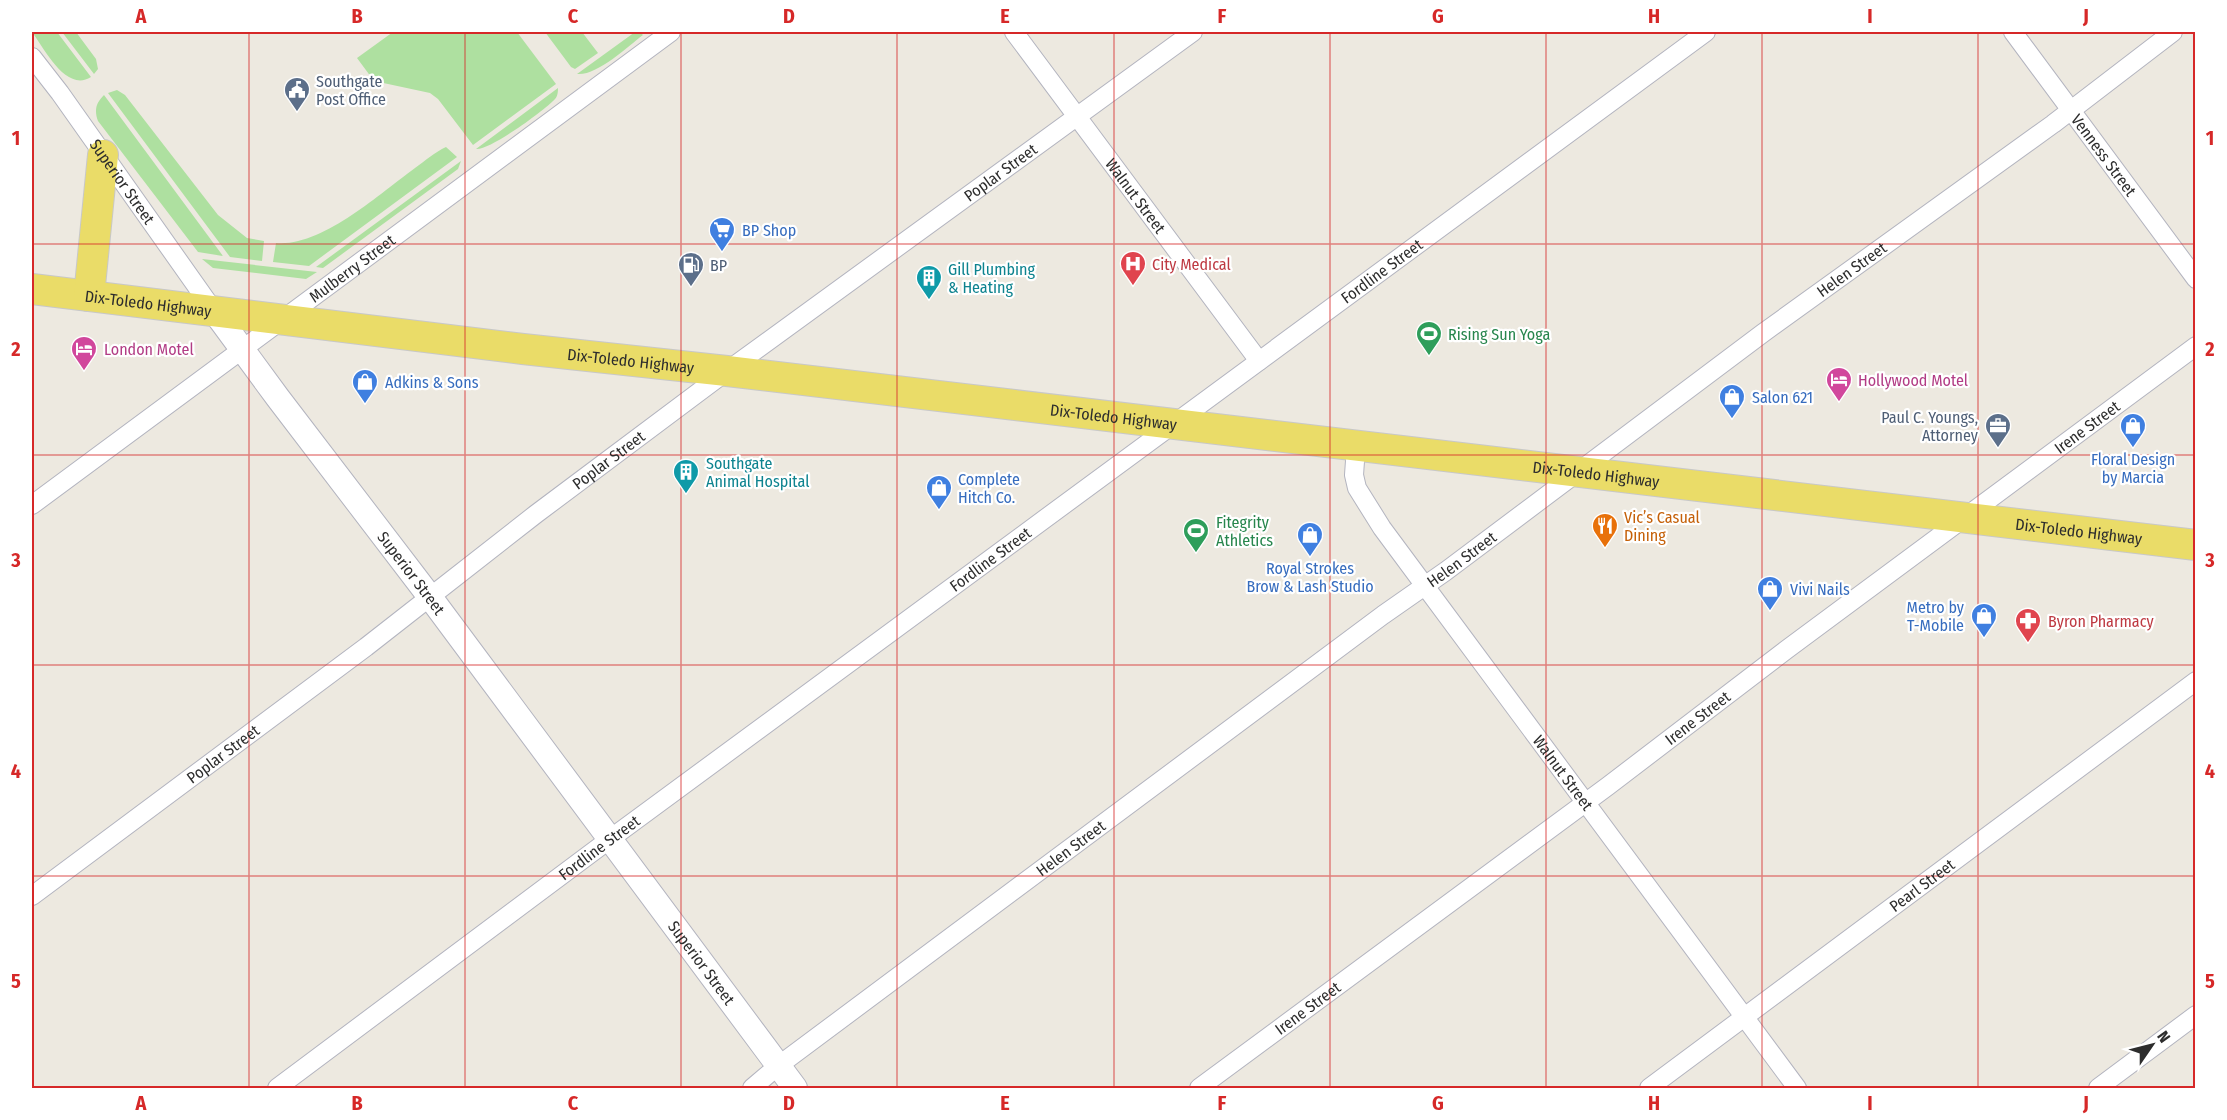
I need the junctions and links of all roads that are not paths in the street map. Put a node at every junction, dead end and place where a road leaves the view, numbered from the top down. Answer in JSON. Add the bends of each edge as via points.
{"nodes":[{"id":1,"x":671,"y":32,"type":"edge"},
{"id":2,"x":1014,"y":32,"type":"edge"},
{"id":3,"x":1193,"y":32,"type":"edge"},
{"id":4,"x":1706,"y":32,"type":"edge"},
{"id":5,"x":2013,"y":32,"type":"edge"},
{"id":6,"x":2173,"y":32,"type":"edge"},
{"id":7,"x":32,"y":57,"type":"edge"},
{"id":8,"x":2071,"y":110,"type":"junction"},
{"id":9,"x":1078,"y":117,"type":"junction"},
{"id":10,"x":103,"y":155,"type":"junction"},
{"id":11,"x":2196,"y":279,"type":"edge"},
{"id":12,"x":32,"y":289,"type":"edge"},
{"id":13,"x":89,"y":296,"type":"junction"},
{"id":14,"x":214,"y":311,"type":"junction"},
{"id":15,"x":281,"y":319,"type":"junction"},
{"id":16,"x":2196,"y":346,"type":"edge"},
{"id":17,"x":242,"y":348,"type":"junction"},
{"id":18,"x":1259,"y":361,"type":"junction"},
{"id":19,"x":727,"y":371,"type":"junction"},
{"id":20,"x":1171,"y":424,"type":"junction"},
{"id":21,"x":1356,"y":447,"type":"junction"},
{"id":22,"x":1575,"y":472,"type":"junction"},
{"id":23,"x":32,"y":505,"type":"edge"},
{"id":24,"x":1964,"y":518,"type":"junction"},
{"id":25,"x":2196,"y":545,"type":"edge"},
{"id":26,"x":1425,"y":586,"type":"junction"},
{"id":27,"x":430,"y":597,"type":"junction"},
{"id":28,"x":2196,"y":681,"type":"edge"},
{"id":29,"x":1586,"y":802,"type":"junction"},
{"id":30,"x":610,"y":839,"type":"junction"},
{"id":31,"x":32,"y":896,"type":"edge"},
{"id":32,"x":2196,"y":1016,"type":"edge"},
{"id":33,"x":1745,"y":1018,"type":"junction"},
{"id":34,"x":778,"y":1066,"type":"junction"},
{"id":35,"x":277,"y":1089,"type":"edge"},
{"id":36,"x":752,"y":1089,"type":"edge"},
{"id":37,"x":795,"y":1089,"type":"edge"},
{"id":38,"x":1198,"y":1089,"type":"edge"},
{"id":39,"x":1650,"y":1089,"type":"edge"},
{"id":40,"x":1797,"y":1089,"type":"edge"},
{"id":41,"x":2098,"y":1089,"type":"edge"}],
"edges":[{"from":1,"to":15,"type":"street","name":"Mulberry Street"},
{"from":2,"to":9,"type":"street","name":"Walnut Street"},
{"from":3,"to":9,"type":"street","name":"Poplar Street"},
{"from":4,"to":18,"type":"street","name":"Fordline Street"},
{"from":5,"to":8,"type":"street","name":"Venness Street"},
{"from":6,"to":8,"type":"street","name":"Helen Street"},
{"from":7,"to":10,"type":"street","name":"Superior Street"},
{"from":8,"to":11,"type":"street","name":"Venness Street"},
{"from":8,"to":22,"type":"street","name":"Helen Street"},
{"from":9,"to":18,"type":"street","name":"Walnut Street"},
{"from":9,"to":19,"type":"street","name":"Poplar Street"},
{"from":10,"to":13,"type":"main road"},
{"from":10,"to":14,"type":"street","name":"Superior Street"},
{"from":12,"to":13,"type":"main road","name":"Dix-Toledo Highway"},
{"from":13,"to":14,"type":"main road","name":"Dix-Toledo Highway"},
{"from":14,"to":15,"type":"main road","name":"Dix-Toledo Highway"},
{"from":14,"to":17,"type":"street","name":"Superior Street"},
{"from":15,"to":17,"type":"street","name":"Mulberry Street"},
{"from":15,"to":19,"type":"main road","name":"Dix-Toledo Highway"},
{"from":16,"to":24,"type":"street","name":"Irene Street"},
{"from":17,"to":23,"type":"street","name":"Mulberry Street"},
{"from":17,"to":27,"type":"street","name":"Superior Street"},
{"from":18,"to":20,"type":"street","name":"Fordline Street"},
{"from":19,"to":20,"type":"main road","name":"Dix-Toledo Highway"},
{"from":19,"to":27,"type":"street","name":"Poplar Street"},
{"from":20,"to":21,"type":"main road","name":"Dix-Toledo Highway"},
{"from":20,"to":30,"type":"street","name":"Fordline Street"},
{"from":21,"to":22,"type":"main road","name":"Dix-Toledo Highway"},
{"from":21,"to":26,"type":"street","name":"Walnut Street","via":[[1357,488]]},
{"from":22,"to":24,"type":"main road","name":"Dix-Toledo Highway"},
{"from":22,"to":26,"type":"street","name":"Helen Street"},
{"from":24,"to":25,"type":"main road","name":"Dix-Toledo Highway"},
{"from":24,"to":29,"type":"street","name":"Irene Street"},
{"from":26,"to":29,"type":"street","name":"Walnut Street"},
{"from":26,"to":34,"type":"street","name":"Helen Street"},
{"from":27,"to":30,"type":"street","name":"Superior Street"},
{"from":27,"to":31,"type":"street","name":"Poplar Street"},
{"from":28,"to":33,"type":"street","name":"Pearl Street"},
{"from":29,"to":33,"type":"street","name":"Walnut Street"},
{"from":29,"to":38,"type":"street","name":"Irene Street"},
{"from":30,"to":34,"type":"street","name":"Superior Street"},
{"from":30,"to":35,"type":"street","name":"Fordline Street"},
{"from":32,"to":41,"type":"street"},
{"from":33,"to":39,"type":"street","name":"Pearl Street"},
{"from":33,"to":40,"type":"street","name":"Walnut Street"},
{"from":34,"to":36,"type":"street","name":"Helen Street"},
{"from":34,"to":37,"type":"street","name":"Superior Street"}]}
